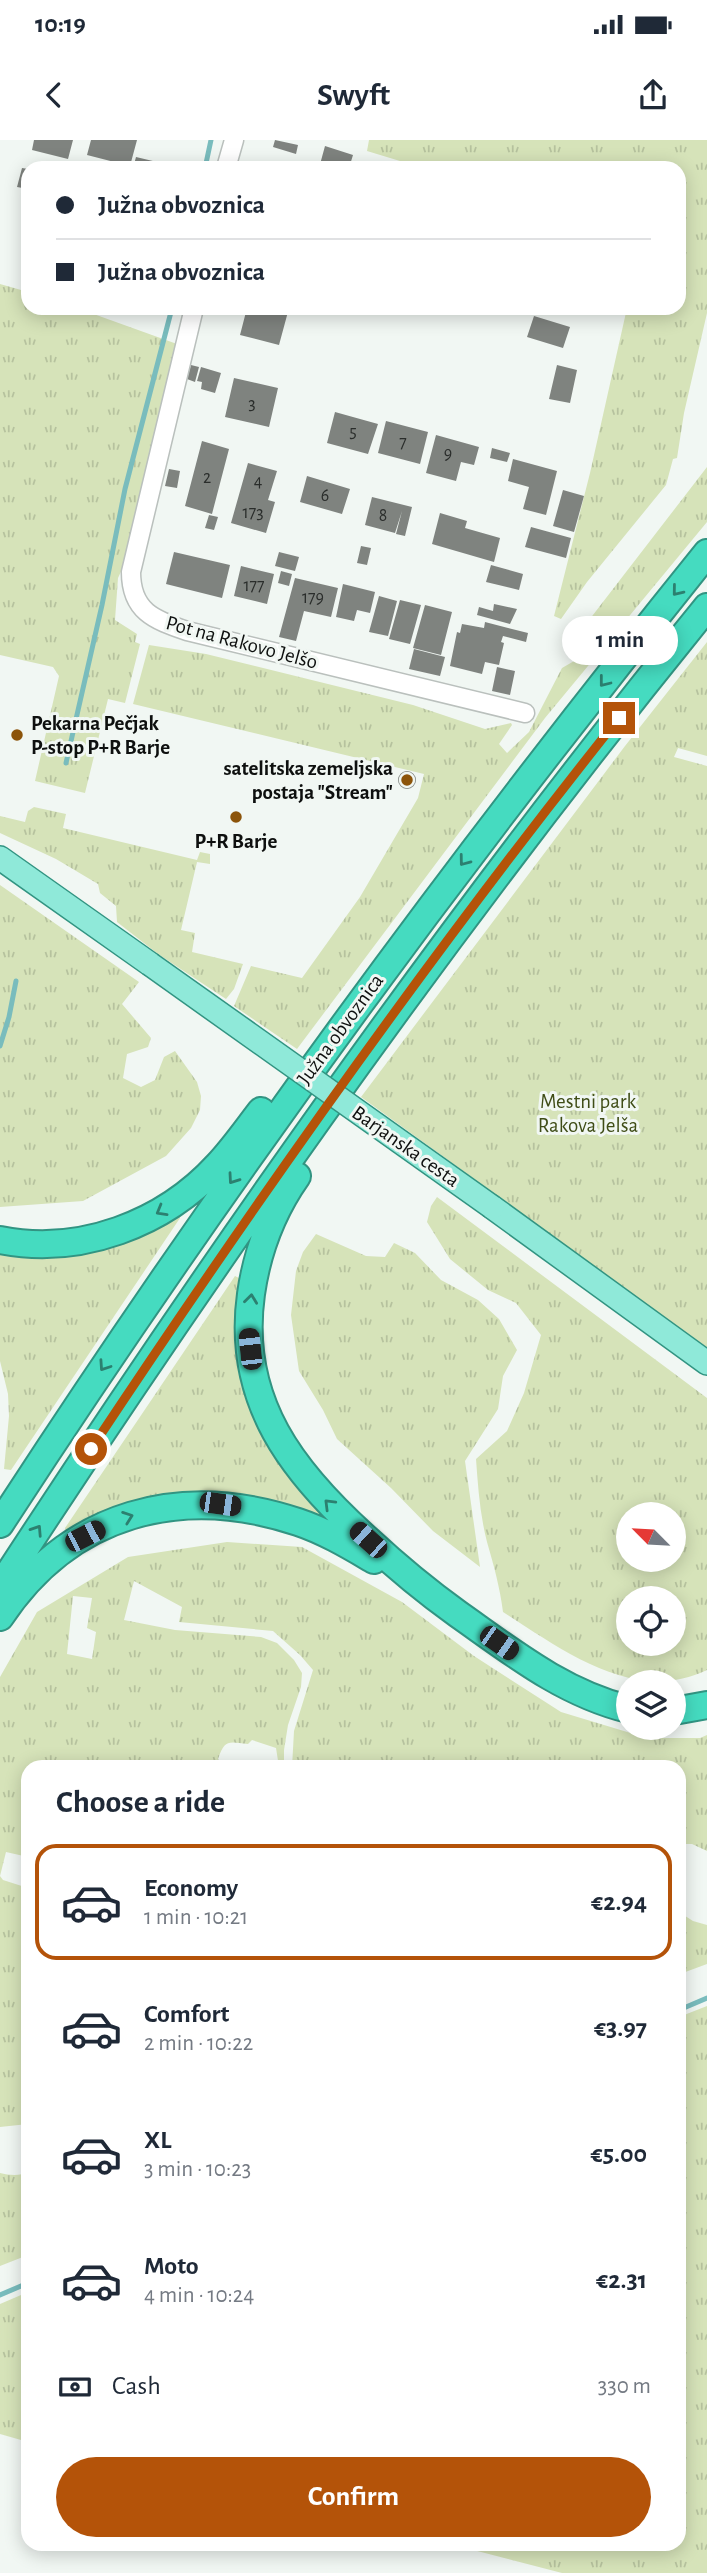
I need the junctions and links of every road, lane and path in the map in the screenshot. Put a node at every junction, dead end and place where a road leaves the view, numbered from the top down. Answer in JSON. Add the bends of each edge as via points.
{"nodes":[{"id":1,"x":233,"y":140,"type":"edge"},
{"id":2,"x":228,"y":161,"type":"edge"},
{"id":3,"x":192,"y":315,"type":"edge"},
{"id":4,"x":707,"y":553,"type":"edge"},
{"id":5,"x":707,"y":607,"type":"edge"},
{"id":6,"x":525,"y":713,"type":"dead end"},
{"id":7,"x":0,"y":858,"type":"edge"},
{"id":8,"x":315,"y":1063,"type":"junction"},
{"id":9,"x":355,"y":1067,"type":"junction"},
{"id":10,"x":0,"y":1240,"type":"edge"},
{"id":11,"x":707,"y":1363,"type":"edge"},
{"id":12,"x":0,"y":1524,"type":"edge"},
{"id":13,"x":415,"y":1583,"type":"junction"},
{"id":14,"x":0,"y":1587,"type":"edge"},
{"id":15,"x":0,"y":1617,"type":"edge"},
{"id":16,"x":707,"y":1705,"type":"edge"},
{"id":17,"x":616,"y":1706,"type":"edge"},
{"id":18,"x":686,"y":1709,"type":"edge"}],
"edges":[{"from":1,"to":2,"type":"street"},
{"from":3,"to":6,"type":"street","name":"Pot na Rakovo Jelšo","via":[[131,572],[131,586],[143,609],[187,631]]},
{"from":4,"to":8,"type":"highway","name":"Južna obvoznica","one_way":true,"via":[[493,823]]},
{"from":5,"to":9,"type":"highway","name":"Južna obvoznica","via":[[530,832]]},
{"from":7,"to":11,"type":"main road","name":"Barjanska cesta","bridge":true},
{"from":8,"to":10,"type":"highway","one_way":true,"via":[[271,1099],[210,1173],[150,1218],[103,1236],[58,1245]]},
{"from":8,"to":12,"type":"highway","name":"Južna obvoznica","one_way":true},
{"from":13,"to":9,"type":"highway","one_way":true,"via":[[326,1501],[289,1456],[265,1410],[251,1363],[249,1307],[260,1253],[279,1205],[326,1134]]},
{"from":14,"to":9,"type":"highway","name":"Južna obvoznica","one_way":true,"via":[[186,1307]]},
{"from":15,"to":13,"type":"highway","one_way":true,"via":[[46,1563],[85,1536],[131,1516],[181,1504],[240,1507],[300,1523]]},
{"from":13,"to":17,"type":"highway","via":[[557,1682]]},
{"from":16,"to":18,"type":"highway"}]}
